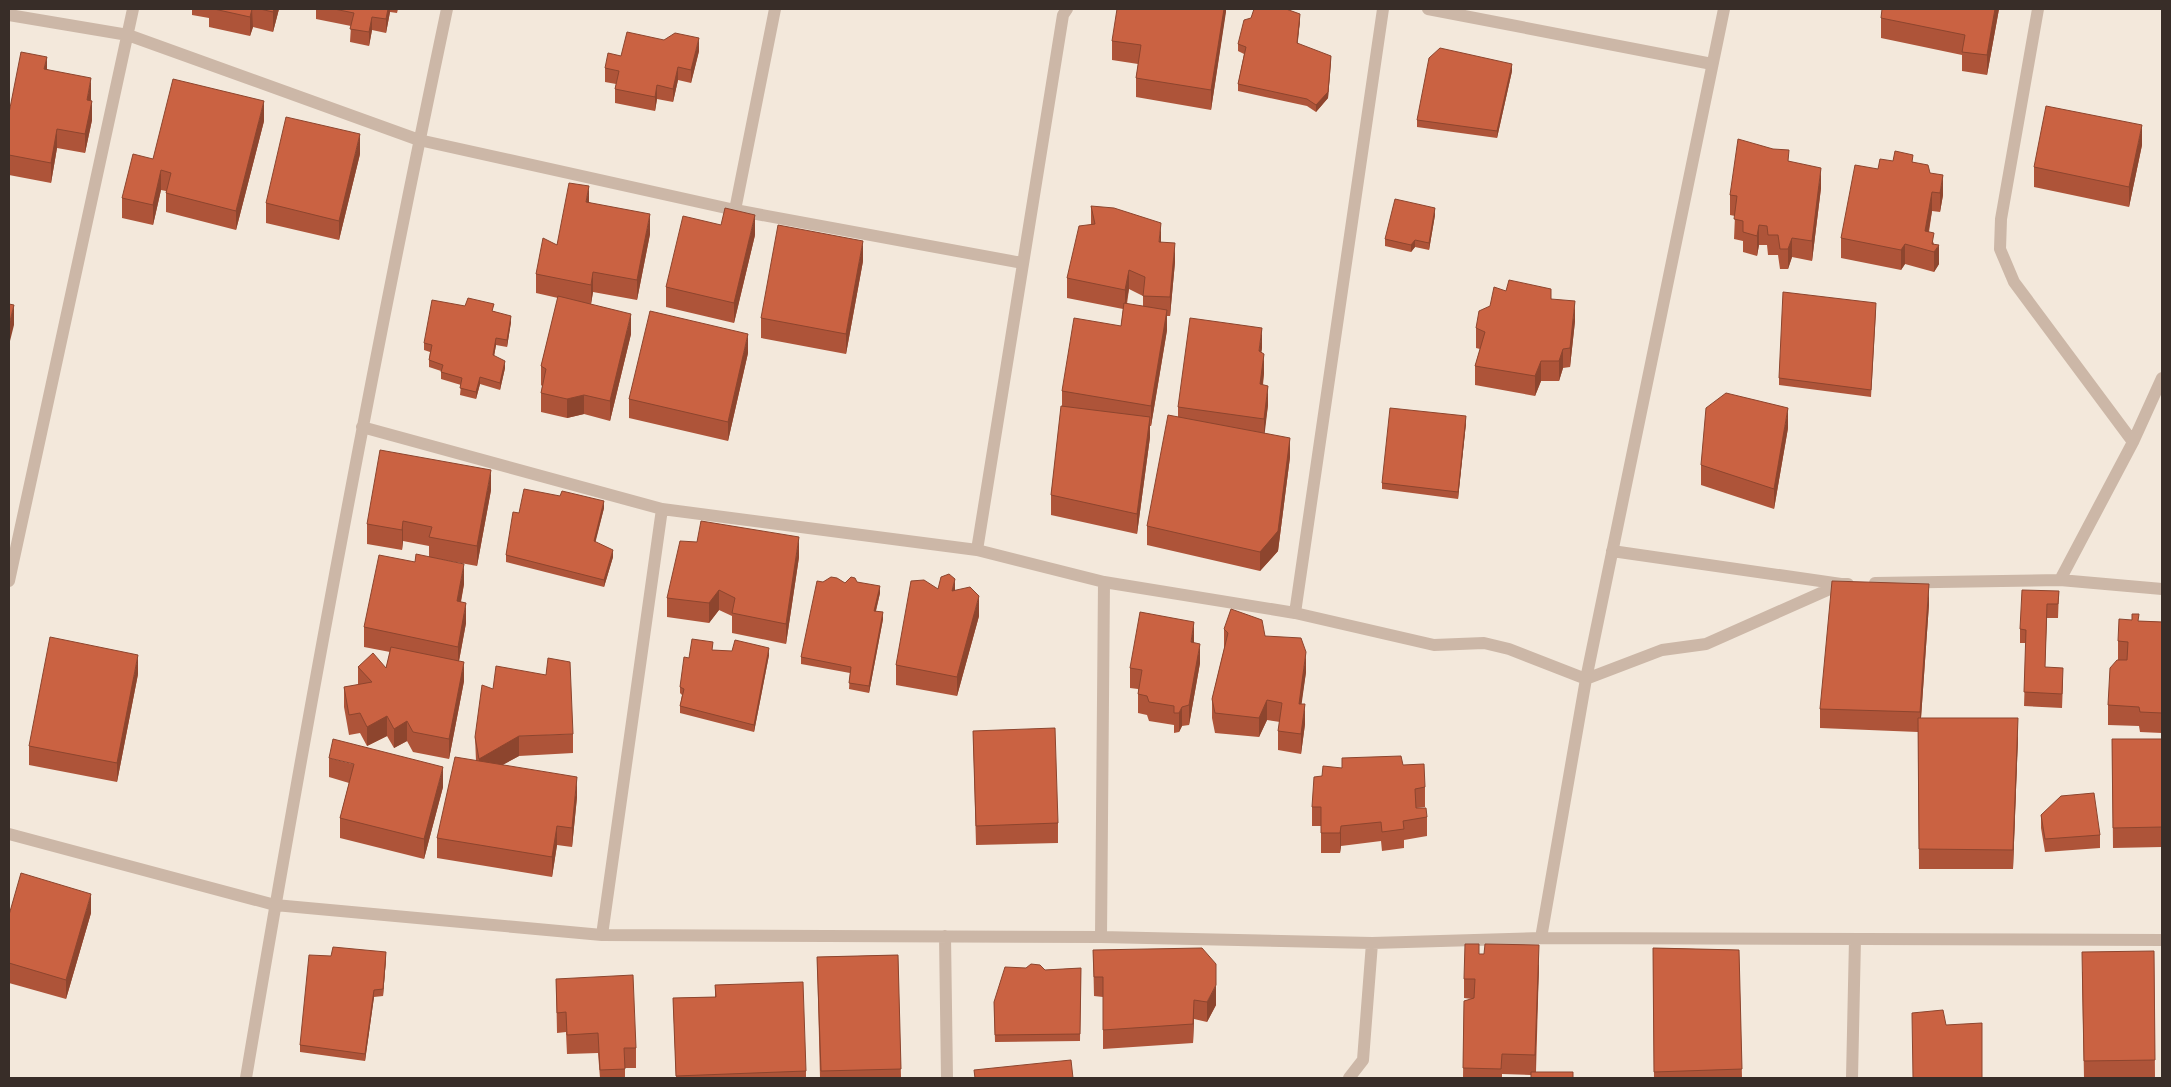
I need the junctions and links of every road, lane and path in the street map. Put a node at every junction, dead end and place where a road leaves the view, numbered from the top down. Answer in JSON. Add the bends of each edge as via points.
{"nodes":[{"id":1,"x":133,"y":9,"type":"edge"},
{"id":2,"x":447,"y":9,"type":"edge"},
{"id":3,"x":775,"y":9,"type":"edge"},
{"id":4,"x":1067,"y":9,"type":"edge"},
{"id":5,"x":1383,"y":9,"type":"edge"},
{"id":6,"x":1428,"y":9,"type":"edge"},
{"id":7,"x":1724,"y":9,"type":"edge"},
{"id":8,"x":2038,"y":9,"type":"edge"},
{"id":9,"x":9,"y":15,"type":"edge"},
{"id":10,"x":128,"y":35,"type":"junction"},
{"id":11,"x":1712,"y":64,"type":"junction"},
{"id":12,"x":419,"y":140,"type":"junction"},
{"id":13,"x":735,"y":210,"type":"junction"},
{"id":14,"x":1022,"y":263,"type":"junction"},
{"id":15,"x":2162,"y":378,"type":"edge"},
{"id":16,"x":362,"y":427,"type":"junction"},
{"id":17,"x":2133,"y":442,"type":"junction"},
{"id":18,"x":662,"y":509,"type":"junction"},
{"id":19,"x":977,"y":550,"type":"junction"},
{"id":20,"x":1612,"y":551,"type":"junction"},
{"id":21,"x":2060,"y":580,"type":"junction"},
{"id":22,"x":9,"y":581,"type":"edge"},
{"id":23,"x":1104,"y":582,"type":"junction"},
{"id":24,"x":1841,"y":584,"type":"junction"},
{"id":25,"x":2162,"y":589,"type":"edge"},
{"id":26,"x":1295,"y":613,"type":"junction"},
{"id":27,"x":1586,"y":679,"type":"junction"},
{"id":28,"x":9,"y":834,"type":"edge"},
{"id":29,"x":275,"y":905,"type":"junction"},
{"id":30,"x":602,"y":935,"type":"junction"},
{"id":31,"x":945,"y":936,"type":"junction"},
{"id":32,"x":1102,"y":937,"type":"junction"},
{"id":33,"x":1541,"y":938,"type":"junction"},
{"id":34,"x":1855,"y":939,"type":"junction"},
{"id":35,"x":2162,"y":940,"type":"edge"},
{"id":36,"x":1372,"y":943,"type":"junction"},
{"id":37,"x":246,"y":1078,"type":"edge"},
{"id":38,"x":946,"y":1078,"type":"edge"},
{"id":39,"x":1349,"y":1078,"type":"edge"},
{"id":40,"x":1852,"y":1078,"type":"edge"}],
"edges":[{"from":1,"to":10,"type":"street"},
{"from":2,"to":12,"type":"street"},
{"from":3,"to":13,"type":"street"},
{"from":4,"to":14,"type":"street","via":[[1063,15]]},
{"from":5,"to":26,"type":"street"},
{"from":6,"to":11,"type":"street"},
{"from":7,"to":11,"type":"street"},
{"from":8,"to":17,"type":"street","via":[[2000,220],[2000,249],[2014,282]]},
{"from":9,"to":10,"type":"street"},
{"from":10,"to":12,"type":"street"},
{"from":10,"to":22,"type":"street"},
{"from":11,"to":20,"type":"street"},
{"from":12,"to":13,"type":"street"},
{"from":12,"to":16,"type":"street"},
{"from":13,"to":14,"type":"street"},
{"from":14,"to":19,"type":"street"},
{"from":15,"to":17,"type":"street"},
{"from":16,"to":18,"type":"street"},
{"from":16,"to":29,"type":"street"},
{"from":17,"to":21,"type":"street"},
{"from":18,"to":19,"type":"street"},
{"from":18,"to":30,"type":"street"},
{"from":19,"to":23,"type":"street"},
{"from":20,"to":24,"type":"street"},
{"from":20,"to":27,"type":"street"},
{"from":21,"to":24,"type":"street"},
{"from":21,"to":25,"type":"street"},
{"from":23,"to":26,"type":"street"},
{"from":23,"to":32,"type":"street"},
{"from":24,"to":27,"type":"street","via":[[1706,644],[1662,650]]},
{"from":26,"to":27,"type":"street","via":[[1434,645],[1484,643],[1509,649]]},
{"from":27,"to":33,"type":"street"},
{"from":28,"to":29,"type":"street"},
{"from":29,"to":30,"type":"street"},
{"from":29,"to":37,"type":"street"},
{"from":30,"to":31,"type":"street"},
{"from":31,"to":32,"type":"street"},
{"from":31,"to":38,"type":"street"},
{"from":32,"to":36,"type":"street"},
{"from":33,"to":34,"type":"street"},
{"from":33,"to":36,"type":"street"},
{"from":34,"to":35,"type":"street"},
{"from":34,"to":40,"type":"street"},
{"from":36,"to":39,"type":"street","via":[[1363,1060]]}]}
